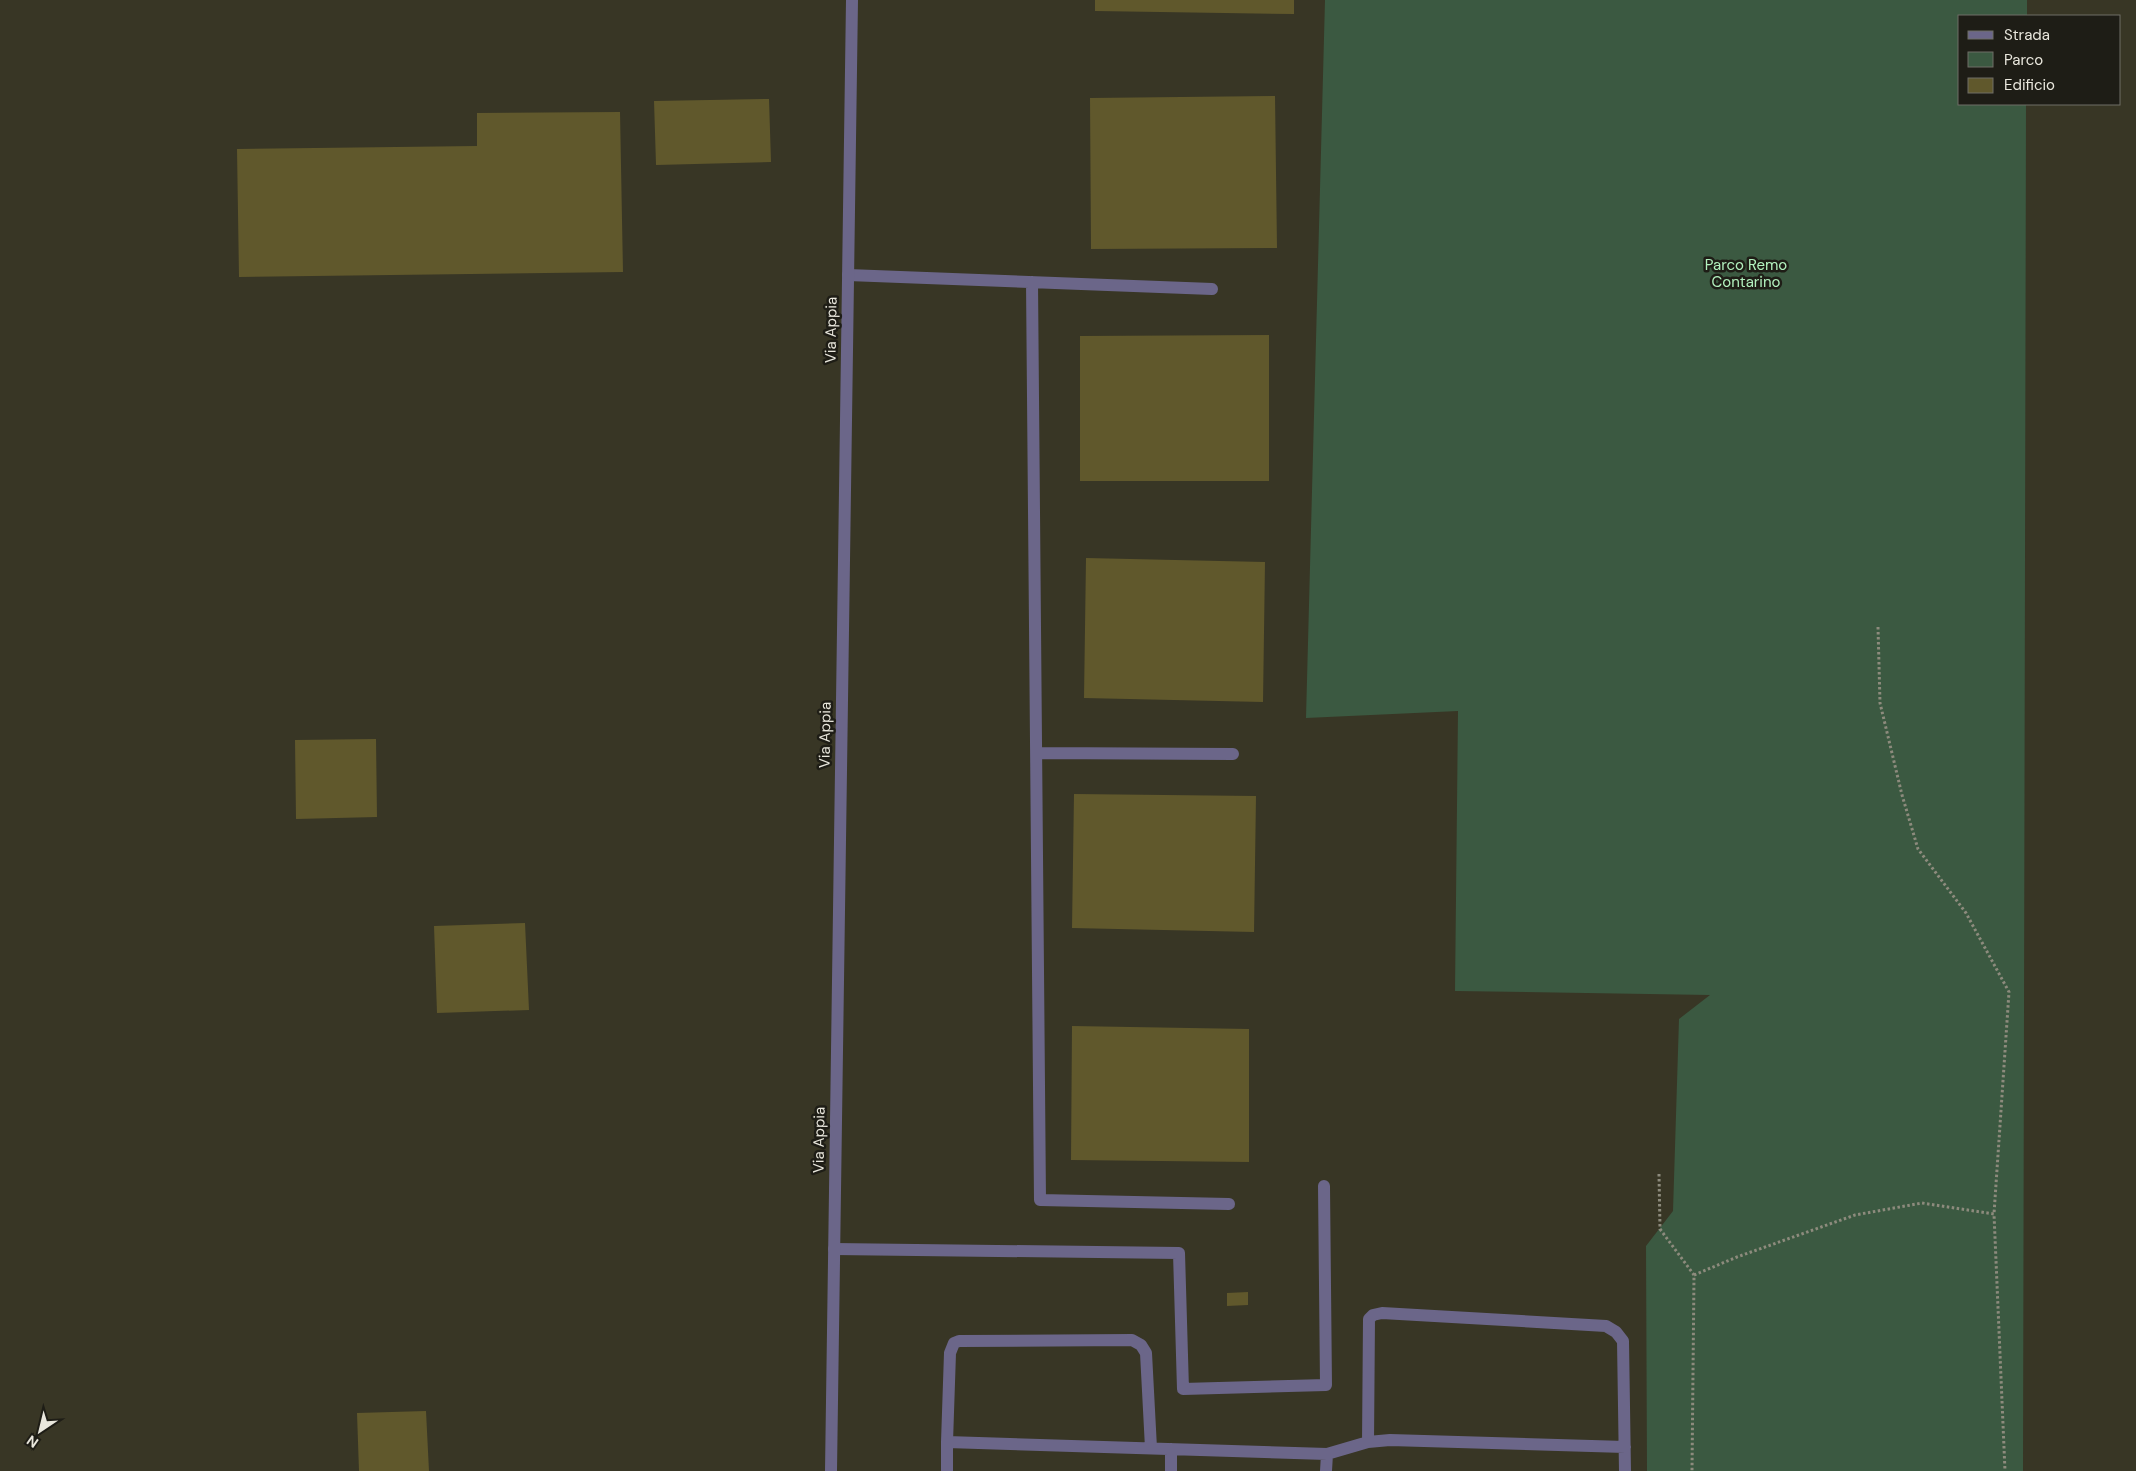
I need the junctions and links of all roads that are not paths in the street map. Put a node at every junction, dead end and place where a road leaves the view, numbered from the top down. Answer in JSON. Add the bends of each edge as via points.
{"nodes":[{"id":1,"x":852,"y":0,"type":"edge"},
{"id":2,"x":848,"y":275,"type":"junction"},
{"id":3,"x":1032,"y":282,"type":"junction"},
{"id":4,"x":1212,"y":289,"type":"dead end"},
{"id":5,"x":1038,"y":752,"type":"junction"},
{"id":6,"x":1233,"y":754,"type":"dead end"},
{"id":7,"x":1324,"y":1186,"type":"dead end"},
{"id":8,"x":1229,"y":1204,"type":"dead end"},
{"id":9,"x":834,"y":1249,"type":"junction"},
{"id":10,"x":947,"y":1442,"type":"junction"},
{"id":11,"x":1368,"y":1442,"type":"junction"},
{"id":12,"x":1625,"y":1447,"type":"junction"},
{"id":13,"x":1151,"y":1448,"type":"junction"},
{"id":14,"x":1171,"y":1449,"type":"junction"},
{"id":15,"x":1327,"y":1454,"type":"junction"},
{"id":16,"x":831,"y":1471,"type":"edge"},
{"id":17,"x":947,"y":1471,"type":"edge"},
{"id":18,"x":1171,"y":1471,"type":"edge"},
{"id":19,"x":1326,"y":1471,"type":"edge"},
{"id":20,"x":1625,"y":1471,"type":"edge"}],
"edges":[{"from":1,"to":2,"type":"street","name":"Via Appia"},
{"from":2,"to":3,"type":"street"},
{"from":2,"to":9,"type":"street","name":"Via Appia"},
{"from":3,"to":4,"type":"street"},
{"from":3,"to":5,"type":"street"},
{"from":5,"to":6,"type":"street"},
{"from":5,"to":8,"type":"street","via":[[1040,1200]]},
{"from":7,"to":9,"type":"street","via":[[1326,1385],[1184,1389],[1179,1253]]},
{"from":9,"to":16,"type":"street","name":"Via Appia"},
{"from":10,"to":13,"type":"street"},
{"from":10,"to":13,"type":"street","via":[[950,1352],[954,1343],[1132,1340],[1146,1353]]},
{"from":10,"to":17,"type":"street"},
{"from":11,"to":12,"type":"street"},
{"from":11,"to":12,"type":"street","via":[[1369,1319],[1382,1313],[1606,1326],[1623,1342]]},
{"from":11,"to":15,"type":"street"},
{"from":12,"to":20,"type":"street"},
{"from":13,"to":14,"type":"street"},
{"from":14,"to":15,"type":"street"},
{"from":14,"to":18,"type":"street"},
{"from":15,"to":19,"type":"street"}]}
